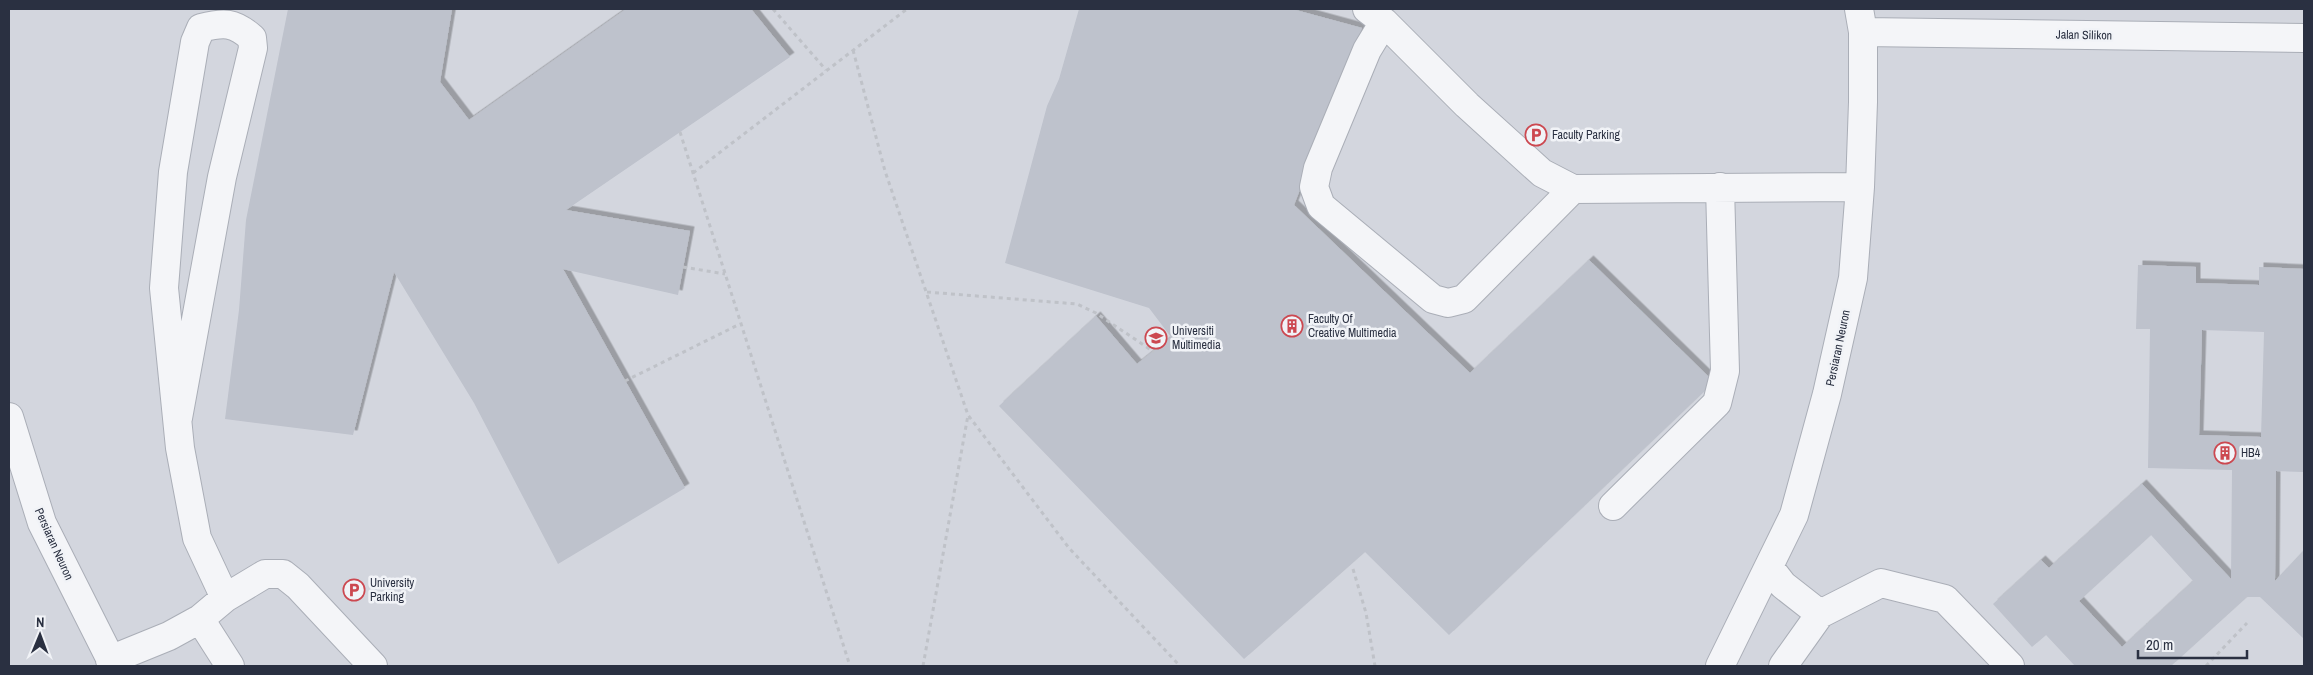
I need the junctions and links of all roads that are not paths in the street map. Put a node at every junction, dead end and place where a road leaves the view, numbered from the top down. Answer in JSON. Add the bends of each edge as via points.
{"nodes":[{"id":1,"x":1375,"y":15,"type":"edge"},
{"id":2,"x":1861,"y":20,"type":"edge"},
{"id":3,"x":2304,"y":38,"type":"edge"},
{"id":4,"x":1720,"y":187,"type":"junction"},
{"id":5,"x":1860,"y":187,"type":"junction"},
{"id":6,"x":1573,"y":189,"type":"junction"},
{"id":7,"x":9,"y":417,"type":"edge"},
{"id":8,"x":178,"y":418,"type":"junction"},
{"id":9,"x":1613,"y":506,"type":"dead end"},
{"id":10,"x":1769,"y":567,"type":"junction"},
{"id":11,"x":225,"y":598,"type":"junction"},
{"id":12,"x":1820,"y":614,"type":"junction"},
{"id":13,"x":200,"y":619,"type":"junction"},
{"id":14,"x":112,"y":663,"type":"edge"},
{"id":15,"x":230,"y":666,"type":"edge"},
{"id":16,"x":373,"y":666,"type":"edge"},
{"id":17,"x":1720,"y":666,"type":"edge"},
{"id":18,"x":1783,"y":666,"type":"edge"},
{"id":19,"x":2010,"y":666,"type":"edge"}],
"edges":[{"from":1,"to":6,"type":"street","via":[[1542,173]]},
{"from":1,"to":6,"type":"street","via":[[1367,50],[1318,168],[1314,187],[1321,206],[1433,299],[1448,303],[1464,300]]},
{"from":2,"to":3,"type":"street","name":"Jalan Silikon"},
{"from":2,"to":5,"type":"street","name":"Persiaran Neuron"},
{"from":4,"to":5,"type":"street"},
{"from":4,"to":6,"type":"street"},
{"from":4,"to":9,"type":"street","via":[[1725,370],[1717,403]]},
{"from":5,"to":10,"type":"street","name":"Persiaran Neuron","via":[[1853,278],[1827,394],[1794,515]]},
{"from":7,"to":14,"type":"street","name":"Persiaran Neuron","via":[[42,523]]},
{"from":8,"to":8,"type":"street","via":[[164,288],[173,172],[195,42],[202,28],[217,24],[239,27],[252,38],[253,48],[222,177]]},
{"from":8,"to":11,"type":"street","via":[[180,448],[197,538]]},
{"from":10,"to":12,"type":"street","via":[[1783,585]]},
{"from":10,"to":17,"type":"street","name":"Persiaran Neuron"},
{"from":11,"to":13,"type":"street"},
{"from":11,"to":16,"type":"street","via":[[265,574],[283,574]]},
{"from":12,"to":18,"type":"street"},
{"from":12,"to":19,"type":"street","via":[[1881,583],[1945,599]]},
{"from":13,"to":14,"type":"street"},
{"from":13,"to":15,"type":"street"}]}
